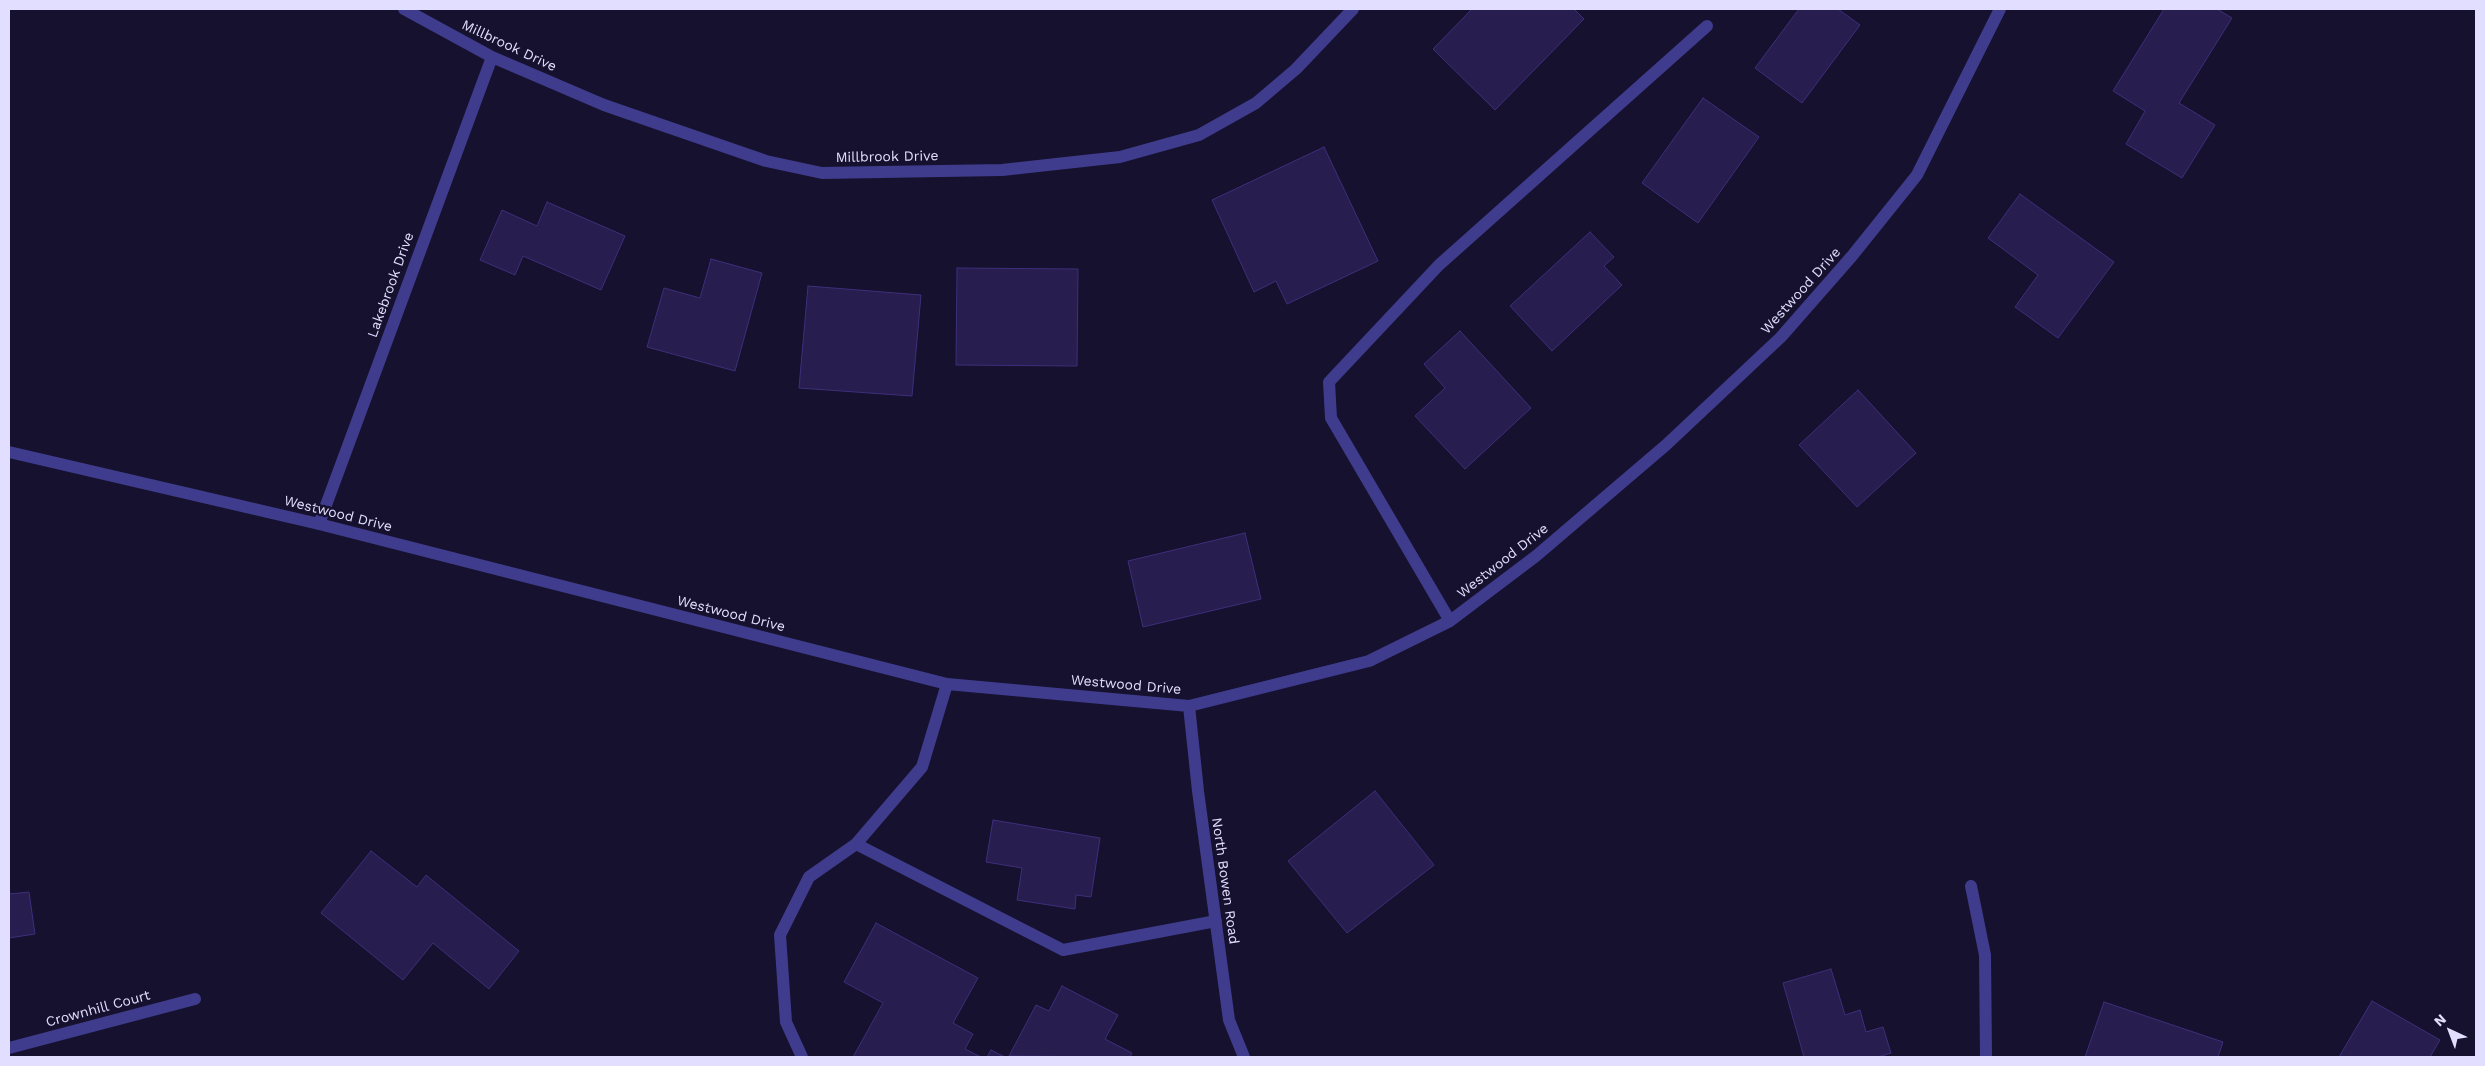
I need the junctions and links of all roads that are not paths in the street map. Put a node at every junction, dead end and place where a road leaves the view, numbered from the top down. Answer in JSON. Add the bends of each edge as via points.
{"nodes":[{"id":1,"x":404,"y":9,"type":"edge"},
{"id":2,"x":1353,"y":9,"type":"edge"},
{"id":3,"x":2000,"y":9,"type":"edge"},
{"id":4,"x":1707,"y":26,"type":"dead end"},
{"id":5,"x":492,"y":56,"type":"junction"},
{"id":6,"x":9,"y":452,"type":"edge"},
{"id":7,"x":319,"y":524,"type":"junction"},
{"id":8,"x":1450,"y":621,"type":"junction"},
{"id":9,"x":947,"y":684,"type":"junction"},
{"id":10,"x":1189,"y":706,"type":"junction"},
{"id":11,"x":856,"y":844,"type":"junction"},
{"id":12,"x":1972,"y":886,"type":"dead end"},
{"id":13,"x":1216,"y":921,"type":"junction"},
{"id":14,"x":195,"y":999,"type":"dead end"},
{"id":15,"x":9,"y":1048,"type":"edge"},
{"id":16,"x":802,"y":1057,"type":"edge"},
{"id":17,"x":1244,"y":1057,"type":"edge"},
{"id":18,"x":1986,"y":1057,"type":"edge"}],
"edges":[{"from":1,"to":5,"type":"street","name":"Millbrook Drive"},
{"from":2,"to":5,"type":"street","name":"Millbrook Drive","via":[[1296,69],[1256,103],[1199,135],[1120,156],[1002,170],[822,173],[766,161],[604,105]]},
{"from":3,"to":8,"type":"street","name":"Westwood Drive","via":[[1917,175],[1781,338],[1666,445],[1536,556]]},
{"from":4,"to":8,"type":"street","via":[[1439,265],[1329,382],[1331,418]]},
{"from":5,"to":7,"type":"street","name":"Lakebrook Drive"},
{"from":6,"to":7,"type":"street","name":"Westwood Drive"},
{"from":7,"to":9,"type":"street","name":"Westwood Drive"},
{"from":8,"to":10,"type":"street","name":"Westwood Drive","via":[[1369,661]]},
{"from":9,"to":10,"type":"street","name":"Westwood Drive"},
{"from":9,"to":11,"type":"street","via":[[922,767]]},
{"from":10,"to":13,"type":"street","name":"North Bowen Road"},
{"from":11,"to":13,"type":"street","via":[[1063,950]]},
{"from":11,"to":16,"type":"street","via":[[809,877],[780,935],[786,1022]]},
{"from":12,"to":18,"type":"street","via":[[1985,955]]},
{"from":13,"to":17,"type":"street","name":"North Bowen Road","via":[[1229,1020]]},
{"from":14,"to":15,"type":"street","name":"Crownhill Court"}]}
